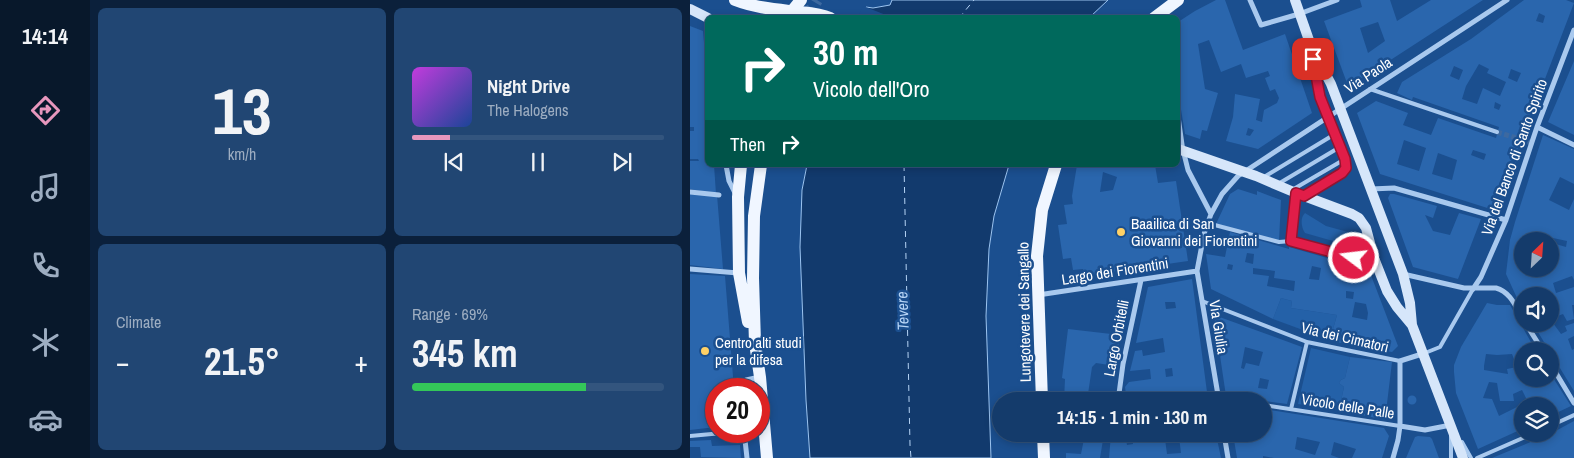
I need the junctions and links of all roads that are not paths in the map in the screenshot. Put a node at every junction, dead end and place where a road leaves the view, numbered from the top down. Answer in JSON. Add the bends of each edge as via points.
{"nodes":[{"id":1,"x":801,"y":0,"type":"edge"},
{"id":2,"x":1178,"y":0,"type":"edge"},
{"id":3,"x":1250,"y":0,"type":"edge"},
{"id":4,"x":1295,"y":0,"type":"edge"},
{"id":5,"x":1337,"y":0,"type":"edge"},
{"id":6,"x":1507,"y":0,"type":"edge"},
{"id":7,"x":741,"y":2,"type":"edge"},
{"id":8,"x":690,"y":8,"type":"edge"},
{"id":9,"x":789,"y":14,"type":"edge"},
{"id":10,"x":1299,"y":14,"type":"junction"},
{"id":11,"x":752,"y":15,"type":"edge"},
{"id":12,"x":822,"y":15,"type":"edge"},
{"id":13,"x":1158,"y":15,"type":"edge"},
{"id":14,"x":705,"y":16,"type":"edge"},
{"id":15,"x":1574,"y":30,"type":"edge"},
{"id":16,"x":1311,"y":46,"type":"junction"},
{"id":17,"x":1370,"y":89,"type":"junction"},
{"id":18,"x":1340,"y":109,"type":"junction"},
{"id":19,"x":1328,"y":117,"type":"junction"},
{"id":20,"x":1537,"y":128,"type":"junction"},
{"id":21,"x":1497,"y":132,"type":"tunnel mouth"},
{"id":22,"x":1335,"y":134,"type":"junction"},
{"id":23,"x":1574,"y":145,"type":"edge"},
{"id":24,"x":1340,"y":147,"type":"junction"},
{"id":25,"x":1180,"y":150,"type":"edge"},
{"id":26,"x":1345,"y":159,"type":"junction"},
{"id":27,"x":726,"y":167,"type":"edge"},
{"id":28,"x":741,"y":167,"type":"edge"},
{"id":29,"x":761,"y":167,"type":"edge"},
{"id":30,"x":1055,"y":167,"type":"edge"},
{"id":31,"x":1244,"y":172,"type":"junction"},
{"id":32,"x":1262,"y":179,"type":"junction"},
{"id":33,"x":1276,"y":185,"type":"junction"},
{"id":34,"x":1371,"y":189,"type":"junction"},
{"id":35,"x":690,"y":192,"type":"edge"},
{"id":36,"x":1297,"y":193,"type":"junction"},
{"id":37,"x":719,"y":195,"type":"dead end"},
{"id":38,"x":738,"y":198,"type":"junction"},
{"id":39,"x":1211,"y":214,"type":"junction"},
{"id":40,"x":1506,"y":220,"type":"junction"},
{"id":41,"x":1207,"y":223,"type":"junction"},
{"id":42,"x":1291,"y":241,"type":"junction"},
{"id":43,"x":1354,"y":258,"type":"dead end"},
{"id":44,"x":690,"y":269,"type":"edge"},
{"id":45,"x":1197,"y":271,"type":"junction"},
{"id":46,"x":738,"y":273,"type":"junction"},
{"id":47,"x":1403,"y":274,"type":"junction"},
{"id":48,"x":1141,"y":280,"type":"junction"},
{"id":49,"x":1473,"y":289,"type":"junction"},
{"id":50,"x":1037,"y":295,"type":"junction"},
{"id":51,"x":1202,"y":301,"type":"junction"},
{"id":52,"x":1514,"y":304,"type":"edge"},
{"id":53,"x":1412,"y":325,"type":"junction"},
{"id":54,"x":1308,"y":342,"type":"junction"},
{"id":55,"x":755,"y":343,"type":"junction"},
{"id":56,"x":1422,"y":354,"type":"junction"},
{"id":57,"x":1400,"y":361,"type":"junction"},
{"id":58,"x":760,"y":377,"type":"junction"},
{"id":59,"x":755,"y":378,"type":"edge"},
{"id":60,"x":1559,"y":378,"type":"edge"},
{"id":61,"x":1042,"y":392,"type":"edge"},
{"id":62,"x":1119,"y":392,"type":"edge"},
{"id":63,"x":1217,"y":392,"type":"edge"},
{"id":64,"x":1574,"y":403,"type":"edge"},
{"id":65,"x":1272,"y":406,"type":"edge"},
{"id":66,"x":1291,"y":408,"type":"junction"},
{"id":67,"x":1574,"y":415,"type":"edge"},
{"id":68,"x":1559,"y":422,"type":"edge"},
{"id":69,"x":1451,"y":425,"type":"junction"},
{"id":70,"x":1400,"y":426,"type":"junction"},
{"id":71,"x":705,"y":435,"type":"edge"},
{"id":72,"x":690,"y":436,"type":"edge"},
{"id":73,"x":1043,"y":442,"type":"edge"},
{"id":74,"x":1225,"y":442,"type":"edge"},
{"id":75,"x":1514,"y":442,"type":"edge"},
{"id":76,"x":745,"y":443,"type":"edge"},
{"id":77,"x":746,"y":458,"type":"edge"},
{"id":78,"x":767,"y":458,"type":"edge"},
{"id":79,"x":1044,"y":458,"type":"edge"},
{"id":80,"x":1228,"y":458,"type":"edge"},
{"id":81,"x":1393,"y":458,"type":"edge"},
{"id":82,"x":1452,"y":458,"type":"edge"},
{"id":83,"x":1463,"y":458,"type":"edge"},
{"id":84,"x":1471,"y":458,"type":"edge"},
{"id":85,"x":1477,"y":458,"type":"edge"}],
"edges":[{"from":1,"to":9,"type":"main road"},
{"from":2,"to":13,"type":"main road"},
{"from":3,"to":10,"type":"street","via":[[1261,25]]},
{"from":4,"to":10,"type":"street"},
{"from":5,"to":10,"type":"street"},
{"from":6,"to":17,"type":"street","name":"Via Paola"},
{"from":7,"to":9,"type":"main road"},
{"from":7,"to":11,"type":"main road"},
{"from":8,"to":14,"type":"street"},
{"from":9,"to":12,"type":"main road","via":[[812,12]]},
{"from":10,"to":16,"type":"street"},
{"from":15,"to":20,"type":"street","name":"Via del Banco di Santo Spirito"},
{"from":16,"to":18,"type":"street","via":[[1329,79]]},
{"from":16,"to":19,"type":"street","via":[[1318,89]]},
{"from":17,"to":18,"type":"street","name":"Via Paola"},
{"from":17,"to":21,"type":"lane"},
{"from":18,"to":19,"type":"street","name":"Via Paola"},
{"from":18,"to":34,"type":"street"},
{"from":19,"to":22,"type":"lane"},
{"from":19,"to":31,"type":"street","name":"Via Paola"},
{"from":20,"to":23,"type":"street"},
{"from":20,"to":40,"type":"street","name":"Via del Banco di Santo Spirito"},
{"from":22,"to":24,"type":"lane"},
{"from":22,"to":32,"type":"lane"},
{"from":24,"to":26,"type":"lane"},
{"from":24,"to":33,"type":"lane"},
{"from":25,"to":31,"type":"street"},
{"from":25,"to":39,"type":"street"},
{"from":26,"to":36,"type":"lane"},
{"from":26,"to":36,"type":"lane","via":[[1346,168],[1342,173]]},
{"from":27,"to":38,"type":"street"},
{"from":28,"to":38,"type":"main road"},
{"from":29,"to":55,"type":"main road","via":[[753,226]]},
{"from":30,"to":50,"type":"main road","name":"Lungotevere dei Sangallo","via":[[1040,217]]},
{"from":31,"to":32,"type":"street"},
{"from":31,"to":39,"type":"street","name":"Via Paola","via":[[1227,186]]},
{"from":32,"to":33,"type":"street"},
{"from":33,"to":36,"type":"street"},
{"from":34,"to":40,"type":"street","via":[[1394,188]]},
{"from":34,"to":47,"type":"street"},
{"from":35,"to":37,"type":"street"},
{"from":36,"to":42,"type":"lane"},
{"from":36,"to":53,"type":"street","via":[[1355,215],[1362,221],[1387,291]]},
{"from":38,"to":46,"type":"main road"},
{"from":39,"to":41,"type":"street","name":"Via Giulia"},
{"from":40,"to":49,"type":"street","name":"Via del Banco di Santo Spirito"},
{"from":41,"to":42,"type":"lane","via":[[1279,242]]},
{"from":41,"to":45,"type":"street","name":"Via Giulia"},
{"from":42,"to":43,"type":"lane"},
{"from":44,"to":46,"type":"street"},
{"from":45,"to":48,"type":"street","name":"Largo dei Fiorentini"},
{"from":45,"to":51,"type":"street","name":"Via Giulia"},
{"from":46,"to":55,"type":"main road"},
{"from":47,"to":49,"type":"street"},
{"from":47,"to":53,"type":"street"},
{"from":48,"to":50,"type":"street","name":"Largo dei Fiorentini"},
{"from":48,"to":62,"type":"street","name":"Largo Orbitelli"},
{"from":49,"to":52,"type":"street","via":[[1505,291]]},
{"from":49,"to":56,"type":"lane","via":[[1440,347]]},
{"from":50,"to":61,"type":"main road","name":"Lungotevere dei Sangallo"},
{"from":51,"to":54,"type":"lane","name":"Via dei Cimatori"},
{"from":51,"to":63,"type":"street","name":"Via Giulia"},
{"from":53,"to":56,"type":"street"},
{"from":54,"to":57,"type":"lane","name":"Via dei Cimatori"},
{"from":54,"to":66,"type":"lane","name":"Vicolo delle Palle"},
{"from":55,"to":58,"type":"main road"},
{"from":56,"to":57,"type":"street"},
{"from":56,"to":69,"type":"street"},
{"from":57,"to":70,"type":"street"},
{"from":58,"to":59,"type":"street"},
{"from":58,"to":78,"type":"main road"},
{"from":60,"to":64,"type":"street"},
{"from":65,"to":66,"type":"lane","name":"Vicolo delle Palle"},
{"from":66,"to":70,"type":"lane","name":"Vicolo delle Palle"},
{"from":67,"to":68,"type":"lane"},
{"from":69,"to":70,"type":"street","via":[[1425,430]]},
{"from":69,"to":82,"type":"lane"},
{"from":69,"to":83,"type":"street"},
{"from":69,"to":84,"type":"lane"},
{"from":70,"to":81,"type":"street"},
{"from":71,"to":72,"type":"lane"},
{"from":73,"to":79,"type":"main road"},
{"from":74,"to":80,"type":"street"},
{"from":75,"to":85,"type":"lane"},
{"from":76,"to":77,"type":"street"}]}
